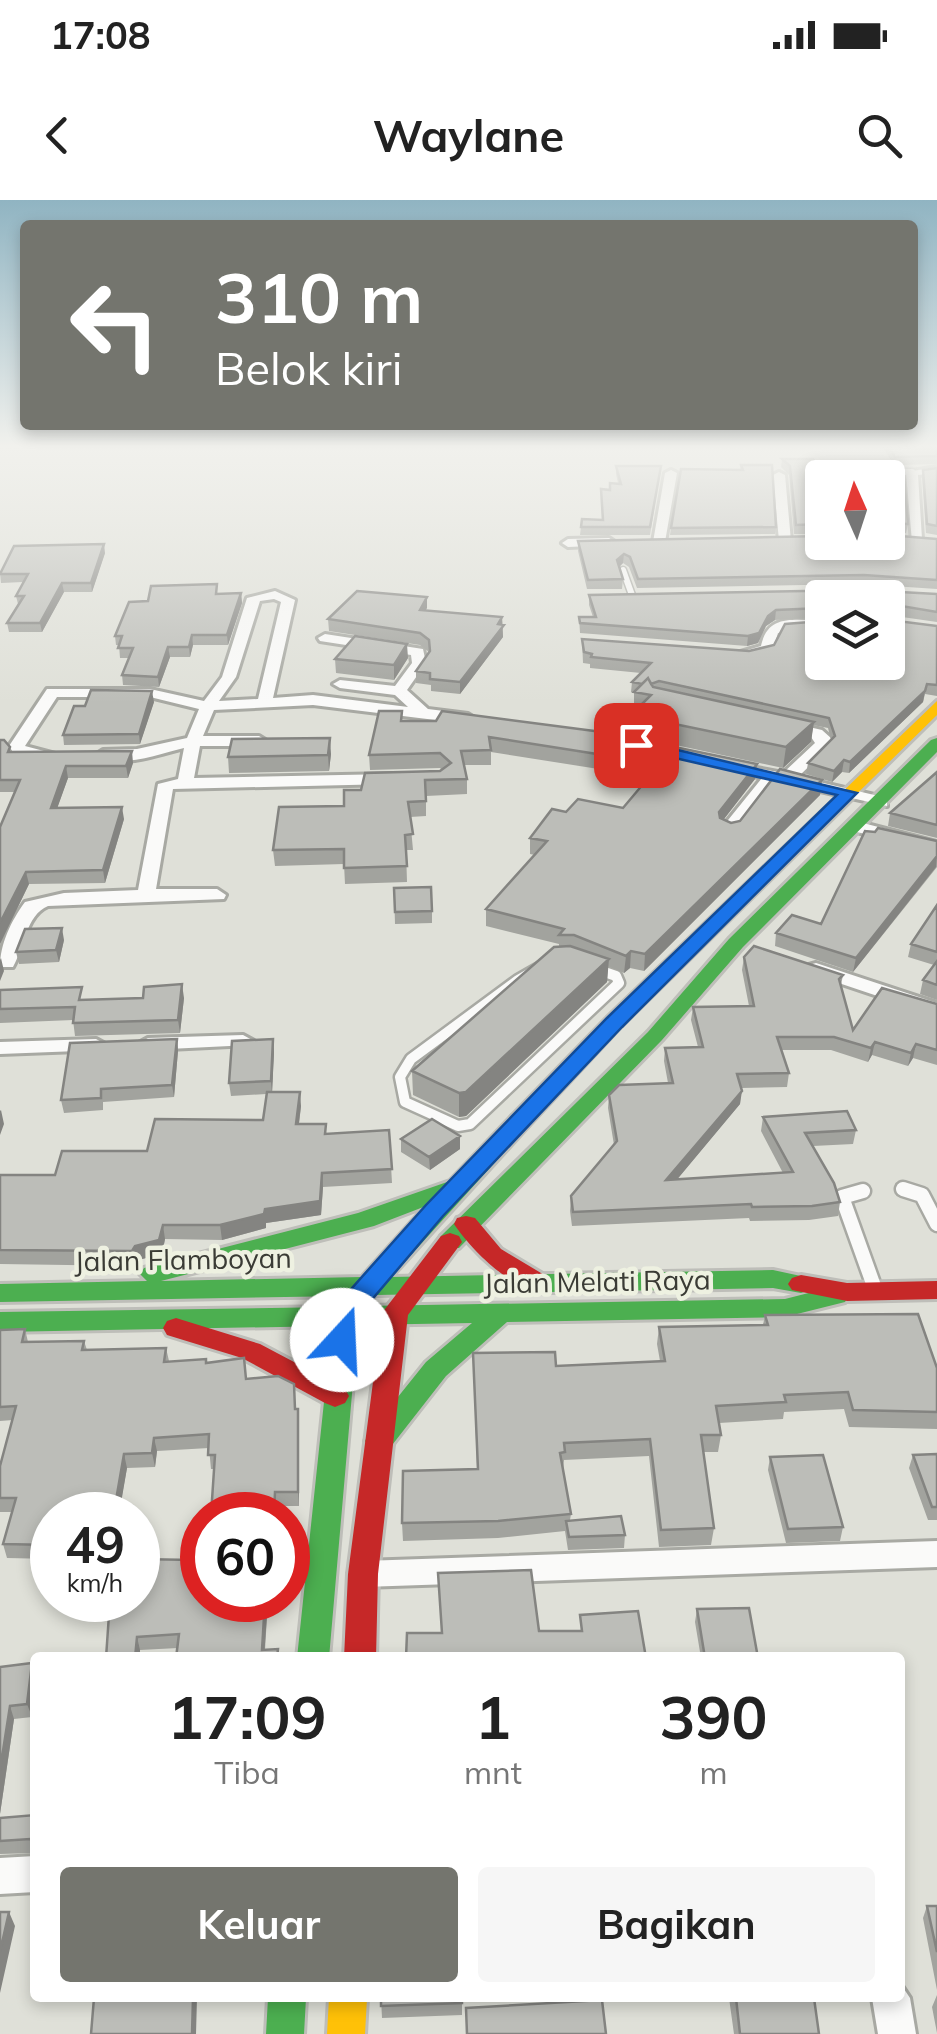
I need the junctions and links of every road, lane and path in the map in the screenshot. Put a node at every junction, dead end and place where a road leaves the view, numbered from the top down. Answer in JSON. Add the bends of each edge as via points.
{"nodes":[{"id":1,"x":661,"y":532,"type":"edge"},
{"id":2,"x":784,"y":532,"type":"edge"},
{"id":3,"x":915,"y":532,"type":"edge"},
{"id":4,"x":915,"y":540,"type":"edge"},
{"id":5,"x":804,"y":541,"type":"edge"},
{"id":6,"x":568,"y":542,"type":"dead end"},
{"id":7,"x":622,"y":542,"type":"edge"},
{"id":8,"x":640,"y":542,"type":"edge"},
{"id":9,"x":659,"y":542,"type":"junction"},
{"id":10,"x":676,"y":542,"type":"edge"},
{"id":11,"x":765,"y":542,"type":"edge"},
{"id":12,"x":785,"y":542,"type":"junction"},
{"id":13,"x":624,"y":570,"type":"edge"},
{"id":14,"x":650,"y":594,"type":"edge"},
{"id":15,"x":624,"y":595,"type":"joint"},
{"id":16,"x":805,"y":625,"type":"edge"},
{"id":17,"x":325,"y":638,"type":"dead end"},
{"id":18,"x":727,"y":654,"type":"edge"},
{"id":19,"x":340,"y":684,"type":"dead end"},
{"id":20,"x":399,"y":691,"type":"junction"},
{"id":21,"x":265,"y":702,"type":"junction"},
{"id":22,"x":208,"y":706,"type":"junction"},
{"id":23,"x":937,"y":706,"type":"edge"},
{"id":24,"x":422,"y":712,"type":"junction"},
{"id":25,"x":494,"y":722,"type":"edge"},
{"id":26,"x":763,"y":722,"type":"edge"},
{"id":27,"x":193,"y":741,"type":"junction"},
{"id":28,"x":270,"y":741,"type":"edge"},
{"id":29,"x":937,"y":742,"type":"edge"},
{"id":30,"x":60,"y":755,"type":"edge"},
{"id":31,"x":79,"y":756,"type":"edge"},
{"id":32,"x":716,"y":762,"type":"edge"},
{"id":33,"x":780,"y":775,"type":"junction"},
{"id":34,"x":420,"y":778,"type":"edge"},
{"id":35,"x":185,"y":783,"type":"junction"},
{"id":36,"x":849,"y":793,"type":"junction"},
{"id":37,"x":881,"y":802,"type":"junction"},
{"id":38,"x":855,"y":826,"type":"junction"},
{"id":39,"x":729,"y":830,"type":"edge"},
{"id":40,"x":937,"y":846,"type":"edge"},
{"id":41,"x":217,"y":895,"type":"dead end"},
{"id":42,"x":146,"y":896,"type":"junction"},
{"id":43,"x":792,"y":961,"type":"edge"},
{"id":44,"x":6,"y":963,"type":"dead end"},
{"id":45,"x":937,"y":1010,"type":"edge"},
{"id":46,"x":588,"y":1012,"type":"junction"},
{"id":47,"x":614,"y":1022,"type":"junction"},
{"id":48,"x":655,"y":1036,"type":"junction"},
{"id":49,"x":243,"y":1041,"type":"edge"},
{"id":50,"x":0,"y":1048,"type":"edge"},
{"id":51,"x":524,"y":1074,"type":"junction"},
{"id":52,"x":554,"y":1086,"type":"junction"},
{"id":53,"x":481,"y":1115,"type":"junction"},
{"id":54,"x":513,"y":1128,"type":"junction"},
{"id":55,"x":461,"y":1182,"type":"junction"},
{"id":56,"x":903,"y":1188,"type":"dead end"},
{"id":57,"x":863,"y":1190,"type":"dead end"},
{"id":58,"x":466,"y":1224,"type":"junction"},
{"id":59,"x":937,"y":1224,"type":"edge"},
{"id":60,"x":537,"y":1282,"type":"junction"},
{"id":61,"x":366,"y":1284,"type":"junction"},
{"id":62,"x":414,"y":1284,"type":"junction"},
{"id":63,"x":937,"y":1290,"type":"edge"},
{"id":64,"x":89,"y":1291,"type":"junction"},
{"id":65,"x":847,"y":1292,"type":"junction"},
{"id":66,"x":876,"y":1292,"type":"junction"},
{"id":67,"x":0,"y":1293,"type":"edge"},
{"id":68,"x":502,"y":1312,"type":"junction"},
{"id":69,"x":346,"y":1313,"type":"junction"},
{"id":70,"x":395,"y":1313,"type":"junction"},
{"id":71,"x":142,"y":1318,"type":"junction"},
{"id":72,"x":0,"y":1322,"type":"edge"},
{"id":73,"x":335,"y":1396,"type":"junction"},
{"id":74,"x":379,"y":1441,"type":"junction"},
{"id":75,"x":937,"y":1554,"type":"edge"},
{"id":76,"x":363,"y":1574,"type":"junction"},
{"id":77,"x":314,"y":1652,"type":"edge"},
{"id":78,"x":360,"y":1652,"type":"edge"},
{"id":79,"x":30,"y":1874,"type":"edge"},
{"id":80,"x":0,"y":1876,"type":"edge"},
{"id":81,"x":287,"y":2002,"type":"edge"},
{"id":82,"x":348,"y":2002,"type":"edge"},
{"id":83,"x":892,"y":2002,"type":"edge"},
{"id":84,"x":285,"y":2034,"type":"edge"},
{"id":85,"x":346,"y":2034,"type":"edge"},
{"id":86,"x":897,"y":2034,"type":"edge"}],
"edges":[{"from":1,"to":9,"type":"street"},
{"from":2,"to":12,"type":"street"},
{"from":3,"to":4,"type":"street"},
{"from":5,"to":12,"type":"street"},
{"from":6,"to":7,"type":"street"},
{"from":8,"to":9,"type":"street"},
{"from":9,"to":10,"type":"street"},
{"from":11,"to":12,"type":"street"},
{"from":13,"to":15,"type":"lane"},
{"from":14,"to":15,"type":"street"},
{"from":16,"to":18,"type":"street","via":[[771,630],[761,652]]},
{"from":17,"to":20,"type":"street","via":[[418,652],[420,663]]},
{"from":19,"to":20,"type":"street"},
{"from":20,"to":24,"type":"street"},
{"from":21,"to":22,"type":"street"},
{"from":21,"to":22,"type":"street","via":[[288,600],[275,595],[254,598],[229,677]]},
{"from":21,"to":24,"type":"street","via":[[313,700]]},
{"from":22,"to":27,"type":"street"},
{"from":22,"to":30,"type":"street","via":[[153,694],[52,692],[17,749]]},
{"from":23,"to":36,"type":"main road"},
{"from":24,"to":25,"type":"street"},
{"from":26,"to":33,"type":"street","via":[[824,739]]},
{"from":27,"to":28,"type":"street"},
{"from":27,"to":31,"type":"street","via":[[138,754]]},
{"from":27,"to":35,"type":"street"},
{"from":29,"to":37,"type":"main road"},
{"from":32,"to":33,"type":"street"},
{"from":33,"to":36,"type":"street"},
{"from":33,"to":39,"type":"street"},
{"from":34,"to":35,"type":"street"},
{"from":35,"to":42,"type":"street","via":[[164,786]]},
{"from":36,"to":37,"type":"street"},
{"from":36,"to":47,"type":"main road"},
{"from":37,"to":38,"type":"main road"},
{"from":38,"to":40,"type":"street"},
{"from":38,"to":48,"type":"main road"},
{"from":41,"to":42,"type":"street"},
{"from":42,"to":44,"type":"street","via":[[38,903]]},
{"from":43,"to":45,"type":"street"},
{"from":46,"to":47,"type":"lane"},
{"from":46,"to":51,"type":"lane"},
{"from":46,"to":53,"type":"lane","via":[[619,978],[553,960],[411,1059],[400,1077],[405,1102],[458,1126]]},
{"from":47,"to":48,"type":"main road"},
{"from":47,"to":52,"type":"main road"},
{"from":48,"to":58,"type":"main road"},
{"from":49,"to":50,"type":"street"},
{"from":51,"to":52,"type":"lane"},
{"from":51,"to":53,"type":"lane"},
{"from":52,"to":54,"type":"main road"},
{"from":53,"to":54,"type":"lane"},
{"from":54,"to":55,"type":"main road"},
{"from":55,"to":61,"type":"main road"},
{"from":55,"to":64,"type":"main road","via":[[365,1220]]},
{"from":56,"to":59,"type":"lane","via":[[922,1196]]},
{"from":57,"to":66,"type":"lane","via":[[842,1197]]},
{"from":58,"to":60,"type":"main road","via":[[492,1255]]},
{"from":58,"to":62,"type":"main road"},
{"from":60,"to":62,"type":"main road","name":"Jalan Melati Raya"},
{"from":60,"to":65,"type":"main road","name":"Jalan Melati Raya","via":[[773,1279]]},
{"from":61,"to":62,"type":"main road","name":"Jalan Melati Raya"},
{"from":61,"to":64,"type":"main road","name":"Jalan Flamboyan"},
{"from":61,"to":69,"type":"main road"},
{"from":62,"to":70,"type":"main road"},
{"from":63,"to":66,"type":"main road","name":"Jalan Melati Raya"},
{"from":64,"to":67,"type":"main road","name":"Jalan Flamboyan"},
{"from":65,"to":66,"type":"main road","name":"Jalan Melati Raya"},
{"from":65,"to":68,"type":"main road","name":"Jalan Melati Raya","via":[[785,1308]]},
{"from":68,"to":70,"type":"main road","name":"Jalan Melati Raya"},
{"from":68,"to":74,"type":"main road","via":[[436,1369]]},
{"from":69,"to":70,"type":"main road","name":"Jalan Melati Raya"},
{"from":69,"to":71,"type":"main road","name":"Jalan Flamboyan"},
{"from":69,"to":73,"type":"main road"},
{"from":70,"to":74,"type":"main road"},
{"from":71,"to":72,"type":"main road","name":"Jalan Flamboyan"},
{"from":71,"to":73,"type":"main road","via":[[251,1352]]},
{"from":73,"to":77,"type":"main road"},
{"from":74,"to":76,"type":"main road"},
{"from":75,"to":76,"type":"street"},
{"from":76,"to":78,"type":"main road"},
{"from":79,"to":80,"type":"street"},
{"from":81,"to":84,"type":"main road"},
{"from":82,"to":85,"type":"main road"},
{"from":83,"to":86,"type":"street"}]}
